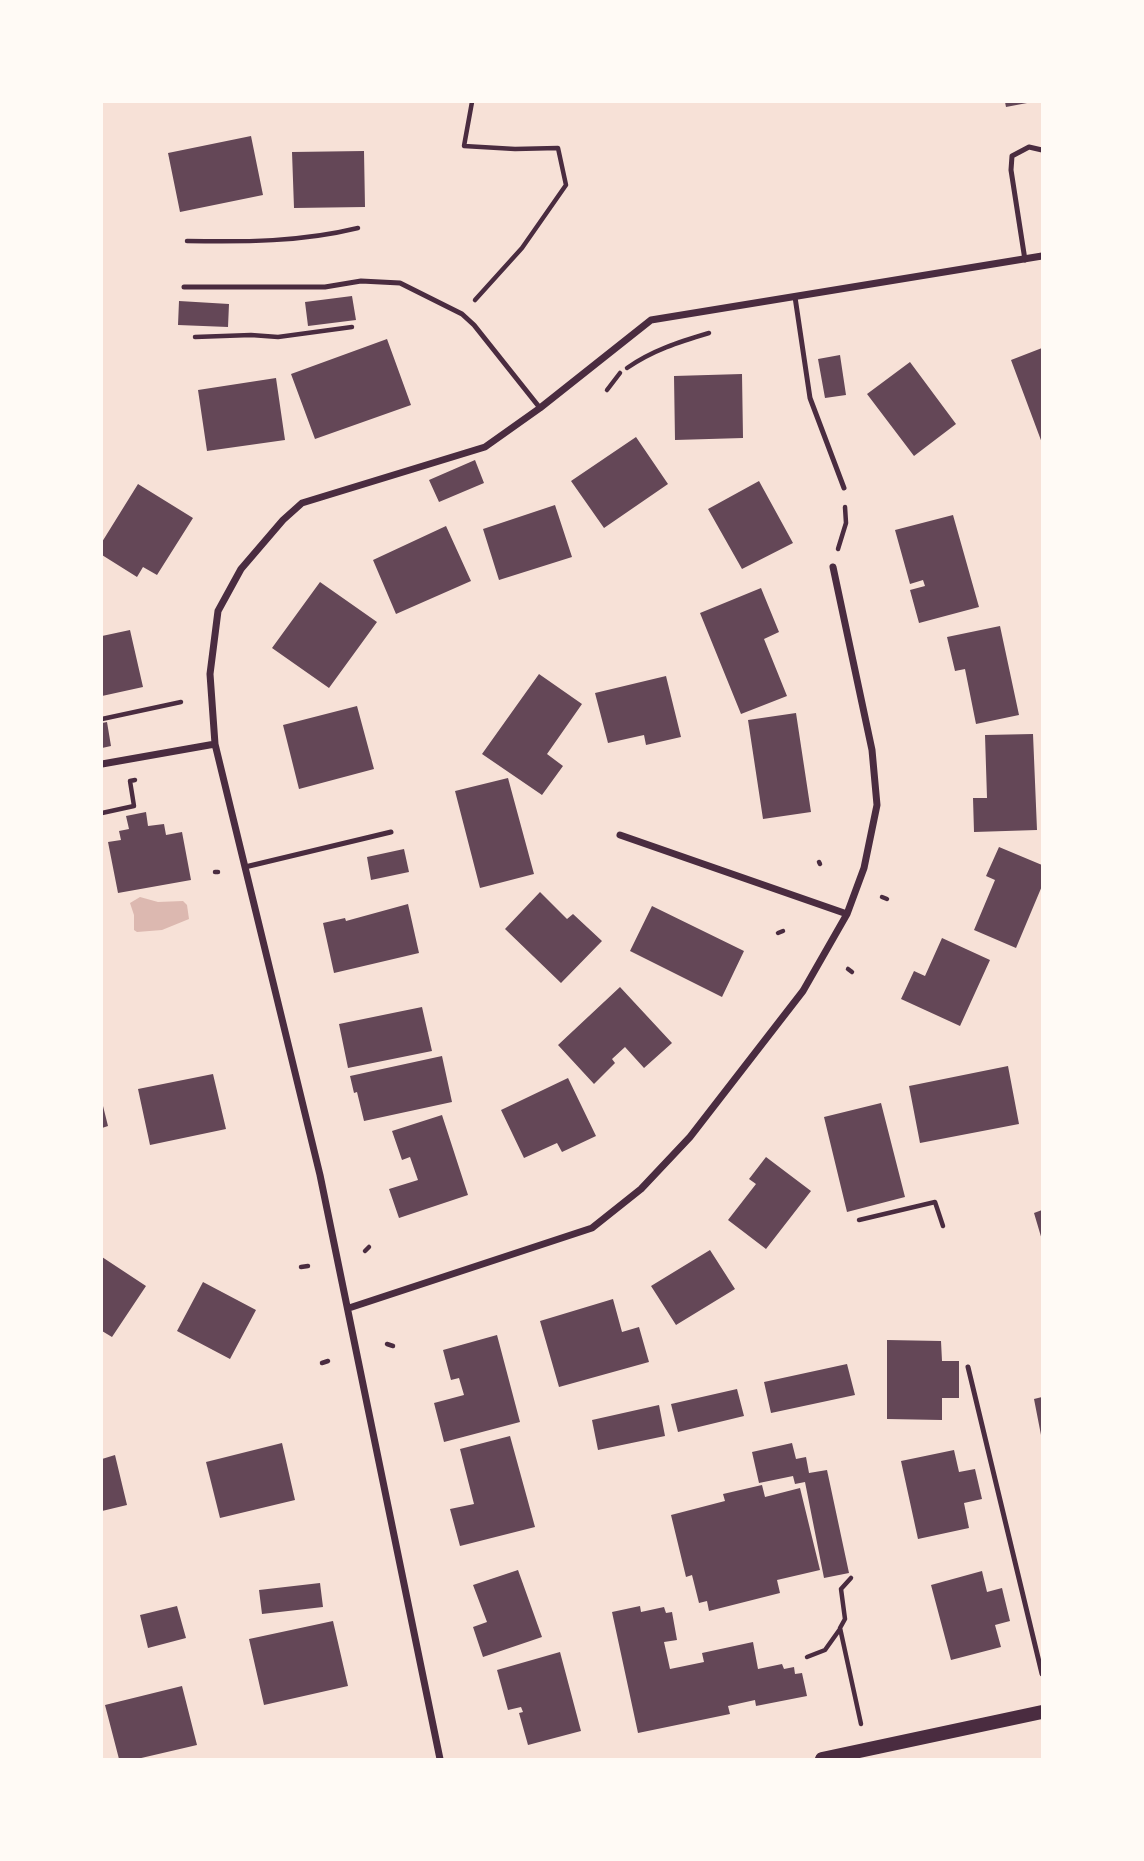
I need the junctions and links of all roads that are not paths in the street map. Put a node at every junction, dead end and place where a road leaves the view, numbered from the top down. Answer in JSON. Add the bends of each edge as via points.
{"nodes":[{"id":1,"x":1042,"y":150,"type":"edge"},
{"id":2,"x":1042,"y":256,"type":"edge"},
{"id":3,"x":1025,"y":260,"type":"junction"},
{"id":4,"x":184,"y":287,"type":"dead end"},
{"id":5,"x":795,"y":298,"type":"junction"},
{"id":6,"x":540,"y":408,"type":"junction"},
{"id":7,"x":844,"y":488,"type":"road end"},
{"id":8,"x":833,"y":567,"type":"road end"},
{"id":9,"x":215,"y":744,"type":"junction"},
{"id":10,"x":102,"y":764,"type":"edge"},
{"id":11,"x":391,"y":832,"type":"dead end"},
{"id":12,"x":620,"y":835,"type":"dead end"},
{"id":13,"x":245,"y":867,"type":"junction"},
{"id":14,"x":847,"y":914,"type":"junction"},
{"id":15,"x":349,"y":1308,"type":"junction"},
{"id":16,"x":968,"y":1367,"type":"dead end"},
{"id":17,"x":1042,"y":1674,"type":"edge"},
{"id":18,"x":1042,"y":1712,"type":"edge"},
{"id":19,"x":440,"y":1759,"type":"edge"},
{"id":20,"x":822,"y":1759,"type":"edge"}],
"edges":[{"from":1,"to":3,"type":"lane","via":[[1029,147],[1012,156]]},
{"from":2,"to":3,"type":"street"},
{"from":3,"to":5,"type":"street"},
{"from":4,"to":6,"type":"lane","via":[[400,283],[462,314]]},
{"from":5,"to":6,"type":"street","via":[[651,320]]},
{"from":5,"to":7,"type":"lane","via":[[810,398]]},
{"from":6,"to":9,"type":"street","via":[[485,447],[302,503],[283,520],[241,569],[218,611],[210,674]]},
{"from":8,"to":14,"type":"street","via":[[872,750],[877,804],[864,868]]},
{"from":9,"to":10,"type":"street"},
{"from":9,"to":13,"type":"street"},
{"from":11,"to":13,"type":"lane"},
{"from":12,"to":14,"type":"street"},
{"from":13,"to":15,"type":"street"},
{"from":14,"to":15,"type":"street","via":[[803,991],[690,1137],[641,1189],[592,1228]]},
{"from":15,"to":19,"type":"street"},
{"from":16,"to":17,"type":"lane"},
{"from":18,"to":20,"type":"main road"}]}
